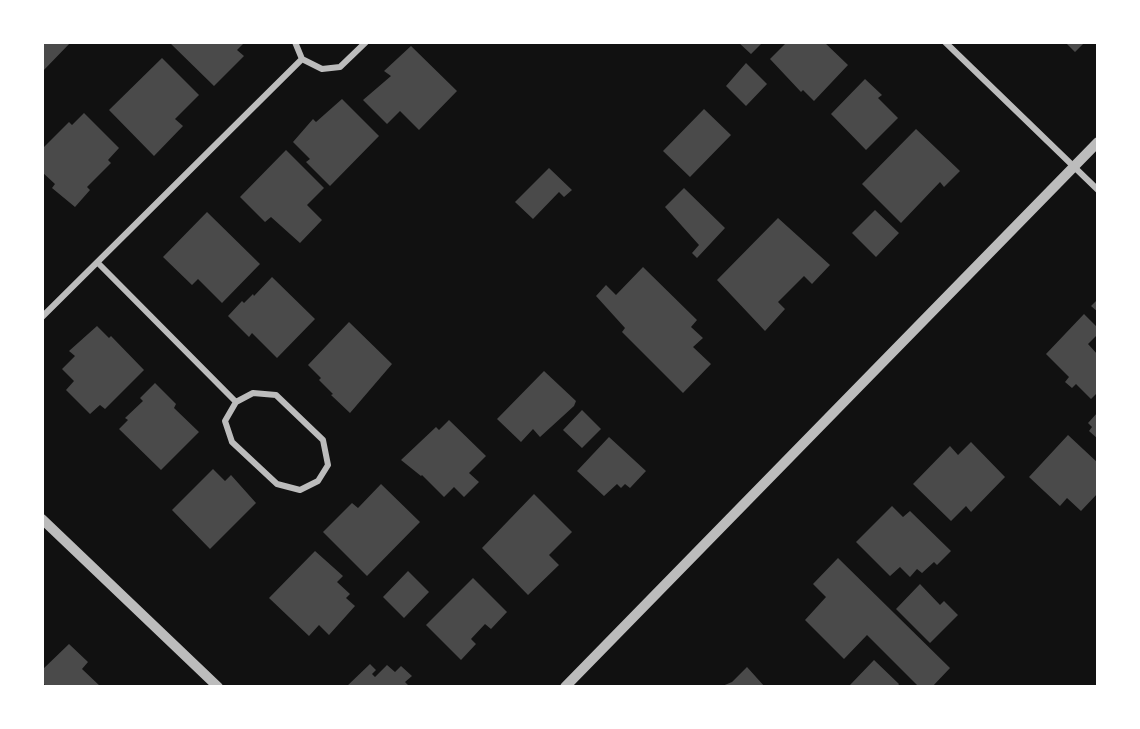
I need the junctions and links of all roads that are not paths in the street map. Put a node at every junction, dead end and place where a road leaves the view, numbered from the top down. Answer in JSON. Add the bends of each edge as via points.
{"nodes":[{"id":1,"x":295,"y":42,"type":"edge"},
{"id":2,"x":366,"y":42,"type":"edge"},
{"id":3,"x":945,"y":42,"type":"edge"},
{"id":4,"x":302,"y":59,"type":"junction"},
{"id":5,"x":1098,"y":142,"type":"edge"},
{"id":6,"x":1074,"y":167,"type":"junction"},
{"id":7,"x":1098,"y":190,"type":"edge"},
{"id":8,"x":99,"y":264,"type":"junction"},
{"id":9,"x":42,"y":317,"type":"edge"},
{"id":10,"x":236,"y":402,"type":"junction"},
{"id":11,"x":42,"y":519,"type":"edge"},
{"id":12,"x":218,"y":687,"type":"edge"},
{"id":13,"x":565,"y":687,"type":"edge"}],
"edges":[{"from":1,"to":4,"type":"street"},
{"from":2,"to":4,"type":"street","via":[[340,68],[322,69]]},
{"from":3,"to":6,"type":"street"},
{"from":4,"to":8,"type":"street"},
{"from":5,"to":6,"type":"street"},
{"from":6,"to":7,"type":"street"},
{"from":6,"to":13,"type":"street"},
{"from":8,"to":9,"type":"street"},
{"from":8,"to":10,"type":"street"},
{"from":10,"to":10,"type":"street","via":[[225,421],[232,442],[277,484],[300,490],[318,481],[327,465],[323,440],[276,395],[253,393]]},
{"from":11,"to":12,"type":"street"}]}
